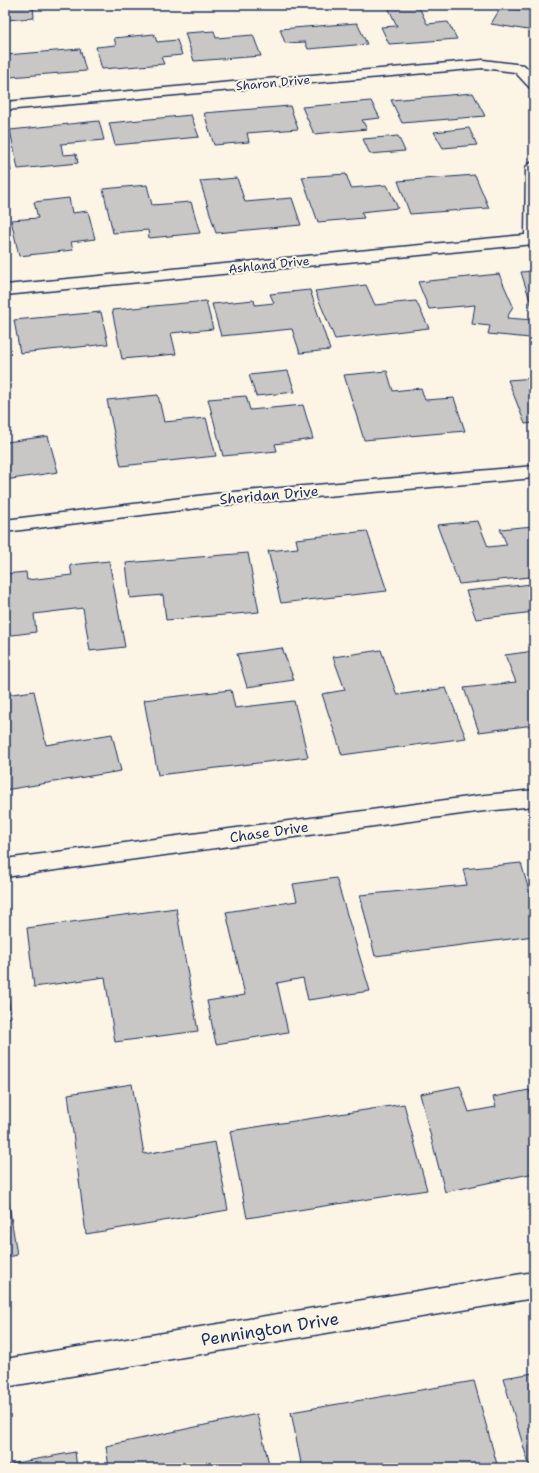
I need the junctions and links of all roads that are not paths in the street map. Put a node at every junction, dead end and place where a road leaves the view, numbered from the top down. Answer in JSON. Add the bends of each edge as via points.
{"nodes":[{"id":1,"x":534,"y":84,"type":"edge"},
{"id":2,"x":5,"y":106,"type":"edge"},
{"id":3,"x":534,"y":167,"type":"edge"},
{"id":4,"x":534,"y":239,"type":"edge"},
{"id":5,"x":5,"y":290,"type":"edge"},
{"id":6,"x":534,"y":472,"type":"edge"},
{"id":7,"x":5,"y":526,"type":"edge"},
{"id":8,"x":534,"y":798,"type":"edge"},
{"id":9,"x":5,"y":868,"type":"edge"},
{"id":10,"x":534,"y":1285,"type":"edge"},
{"id":11,"x":5,"y":1373,"type":"edge"}],
"edges":[{"from":1,"to":2,"type":"street","name":"Sharon Drive","via":[[519,68],[483,64]]},
{"from":3,"to":4,"type":"street"},
{"from":4,"to":5,"type":"street","name":"Ashland Drive"},
{"from":6,"to":7,"type":"street","name":"Sheridan Drive","via":[[222,499]]},
{"from":8,"to":9,"type":"street","name":"Chase Drive"},
{"from":10,"to":11,"type":"street","name":"Pennington Drive"}]}
